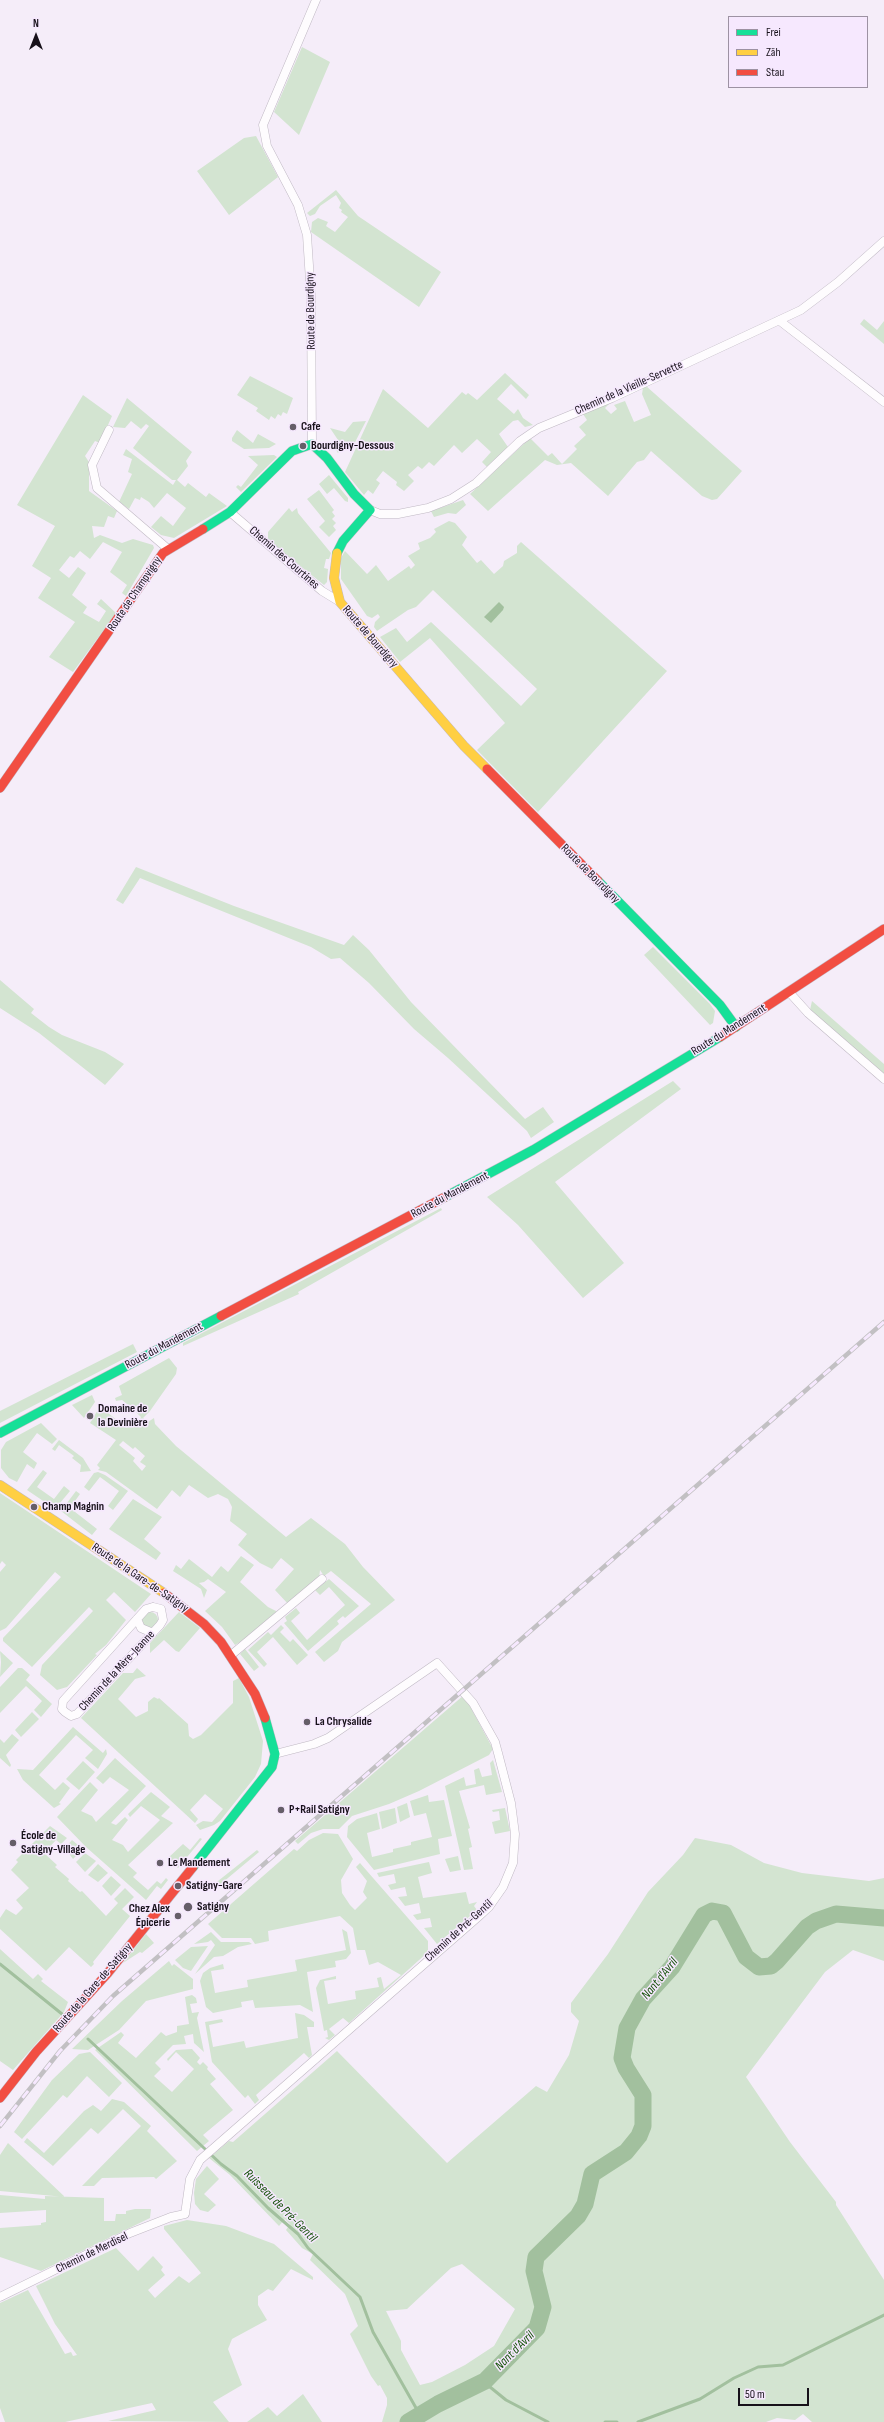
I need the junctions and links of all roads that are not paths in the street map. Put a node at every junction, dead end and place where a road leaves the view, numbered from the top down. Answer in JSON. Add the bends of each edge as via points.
{"nodes":[{"id":1,"x":316,"y":0,"type":"edge"},
{"id":2,"x":884,"y":241,"type":"edge"},
{"id":3,"x":780,"y":321,"type":"junction"},
{"id":4,"x":884,"y":402,"type":"edge"},
{"id":5,"x":109,"y":430,"type":"dead end"},
{"id":6,"x":312,"y":444,"type":"junction"},
{"id":7,"x":370,"y":510,"type":"junction"},
{"id":8,"x":230,"y":512,"type":"junction"},
{"id":9,"x":168,"y":549,"type":"junction"},
{"id":10,"x":340,"y":602,"type":"junction"},
{"id":11,"x":0,"y":788,"type":"edge"},
{"id":12,"x":884,"y":929,"type":"edge"},
{"id":13,"x":789,"y":992,"type":"junction"},
{"id":14,"x":736,"y":1027,"type":"junction"},
{"id":15,"x":884,"y":1079,"type":"edge"},
{"id":16,"x":0,"y":1433,"type":"edge"},
{"id":17,"x":0,"y":1485,"type":"edge"},
{"id":18,"x":322,"y":1578,"type":"dead end"},
{"id":19,"x":171,"y":1597,"type":"junction"},
{"id":20,"x":161,"y":1609,"type":"junction"},
{"id":21,"x":137,"y":1619,"type":"junction"},
{"id":22,"x":153,"y":1632,"type":"junction"},
{"id":23,"x":230,"y":1656,"type":"junction"},
{"id":24,"x":275,"y":1754,"type":"junction"},
{"id":25,"x":0,"y":2098,"type":"edge"},
{"id":26,"x":185,"y":2214,"type":"joint"},
{"id":27,"x":0,"y":2297,"type":"edge"}],
"edges":[{"from":1,"to":6,"type":"street","name":"Route de Bourdigny","via":[[263,125],[267,146],[298,205],[307,235],[311,296]]},
{"from":2,"to":3,"type":"street","name":"Chemin de la Vieille-Servette","via":[[802,310]]},
{"from":3,"to":4,"type":"street"},
{"from":3,"to":7,"type":"street","name":"Chemin de la Vieille-Servette","via":[[612,398],[539,428],[520,441],[476,483],[451,499],[428,508],[398,514],[380,514]]},
{"from":5,"to":9,"type":"street","via":[[92,466],[97,488]]},
{"from":6,"to":7,"type":"street","via":[[327,458],[354,494]]},
{"from":6,"to":8,"type":"street","name":"Route de Champvigny","via":[[288,454]]},
{"from":7,"to":10,"type":"street","name":"Route de Bourdigny","via":[[344,541],[336,555],[334,578]]},
{"from":8,"to":9,"type":"street","name":"Route de Champvigny"},
{"from":8,"to":10,"type":"street","name":"Chemin des Courtines","via":[[322,591]]},
{"from":9,"to":11,"type":"street","name":"Route de Champvigny","via":[[155,563]]},
{"from":10,"to":14,"type":"street","name":"Route de Bourdigny","via":[[464,746],[720,1005]]},
{"from":12,"to":13,"type":"street","name":"Route du Mandement"},
{"from":13,"to":14,"type":"street","name":"Route du Mandement"},
{"from":13,"to":15,"type":"street","via":[[808,1013]]},
{"from":14,"to":16,"type":"street","name":"Route du Mandement","via":[[497,1171]]},
{"from":17,"to":19,"type":"street","name":"Route de la Gare-de-Satigny"},
{"from":18,"to":23,"type":"street"},
{"from":19,"to":20,"type":"street","name":"Chemin de la Mère-Jeanne"},
{"from":19,"to":23,"type":"street","name":"Route de la Gare-de-Satigny","via":[[211,1630]]},
{"from":20,"to":21,"type":"street","name":"Chemin de la Mère-Jeanne","via":[[150,1608]]},
{"from":20,"to":22,"type":"street","name":"Chemin de la Mère-Jeanne","via":[[163,1620]]},
{"from":21,"to":22,"type":"street","via":[[141,1628]]},
{"from":21,"to":22,"type":"street","name":"Chemin de la Mère-Jeanne","via":[[62,1701],[65,1712],[71,1716],[77,1714]]},
{"from":23,"to":24,"type":"street","name":"Route de la Gare-de-Satigny","via":[[263,1709]]},
{"from":24,"to":25,"type":"street","name":"Route de la Gare-de-Satigny","via":[[272,1767],[156,1913],[107,1974],[36,2052]]},
{"from":24,"to":26,"type":"street","name":"Chemin de Pré-Gentil","via":[[328,1738],[437,1663],[473,1703],[495,1742],[515,1826],[514,1854],[503,1887],[489,1907],[208,2152],[192,2172]]},
{"from":26,"to":27,"type":"street","name":"Chemin de Merdisel","via":[[130,2233]]}]}
